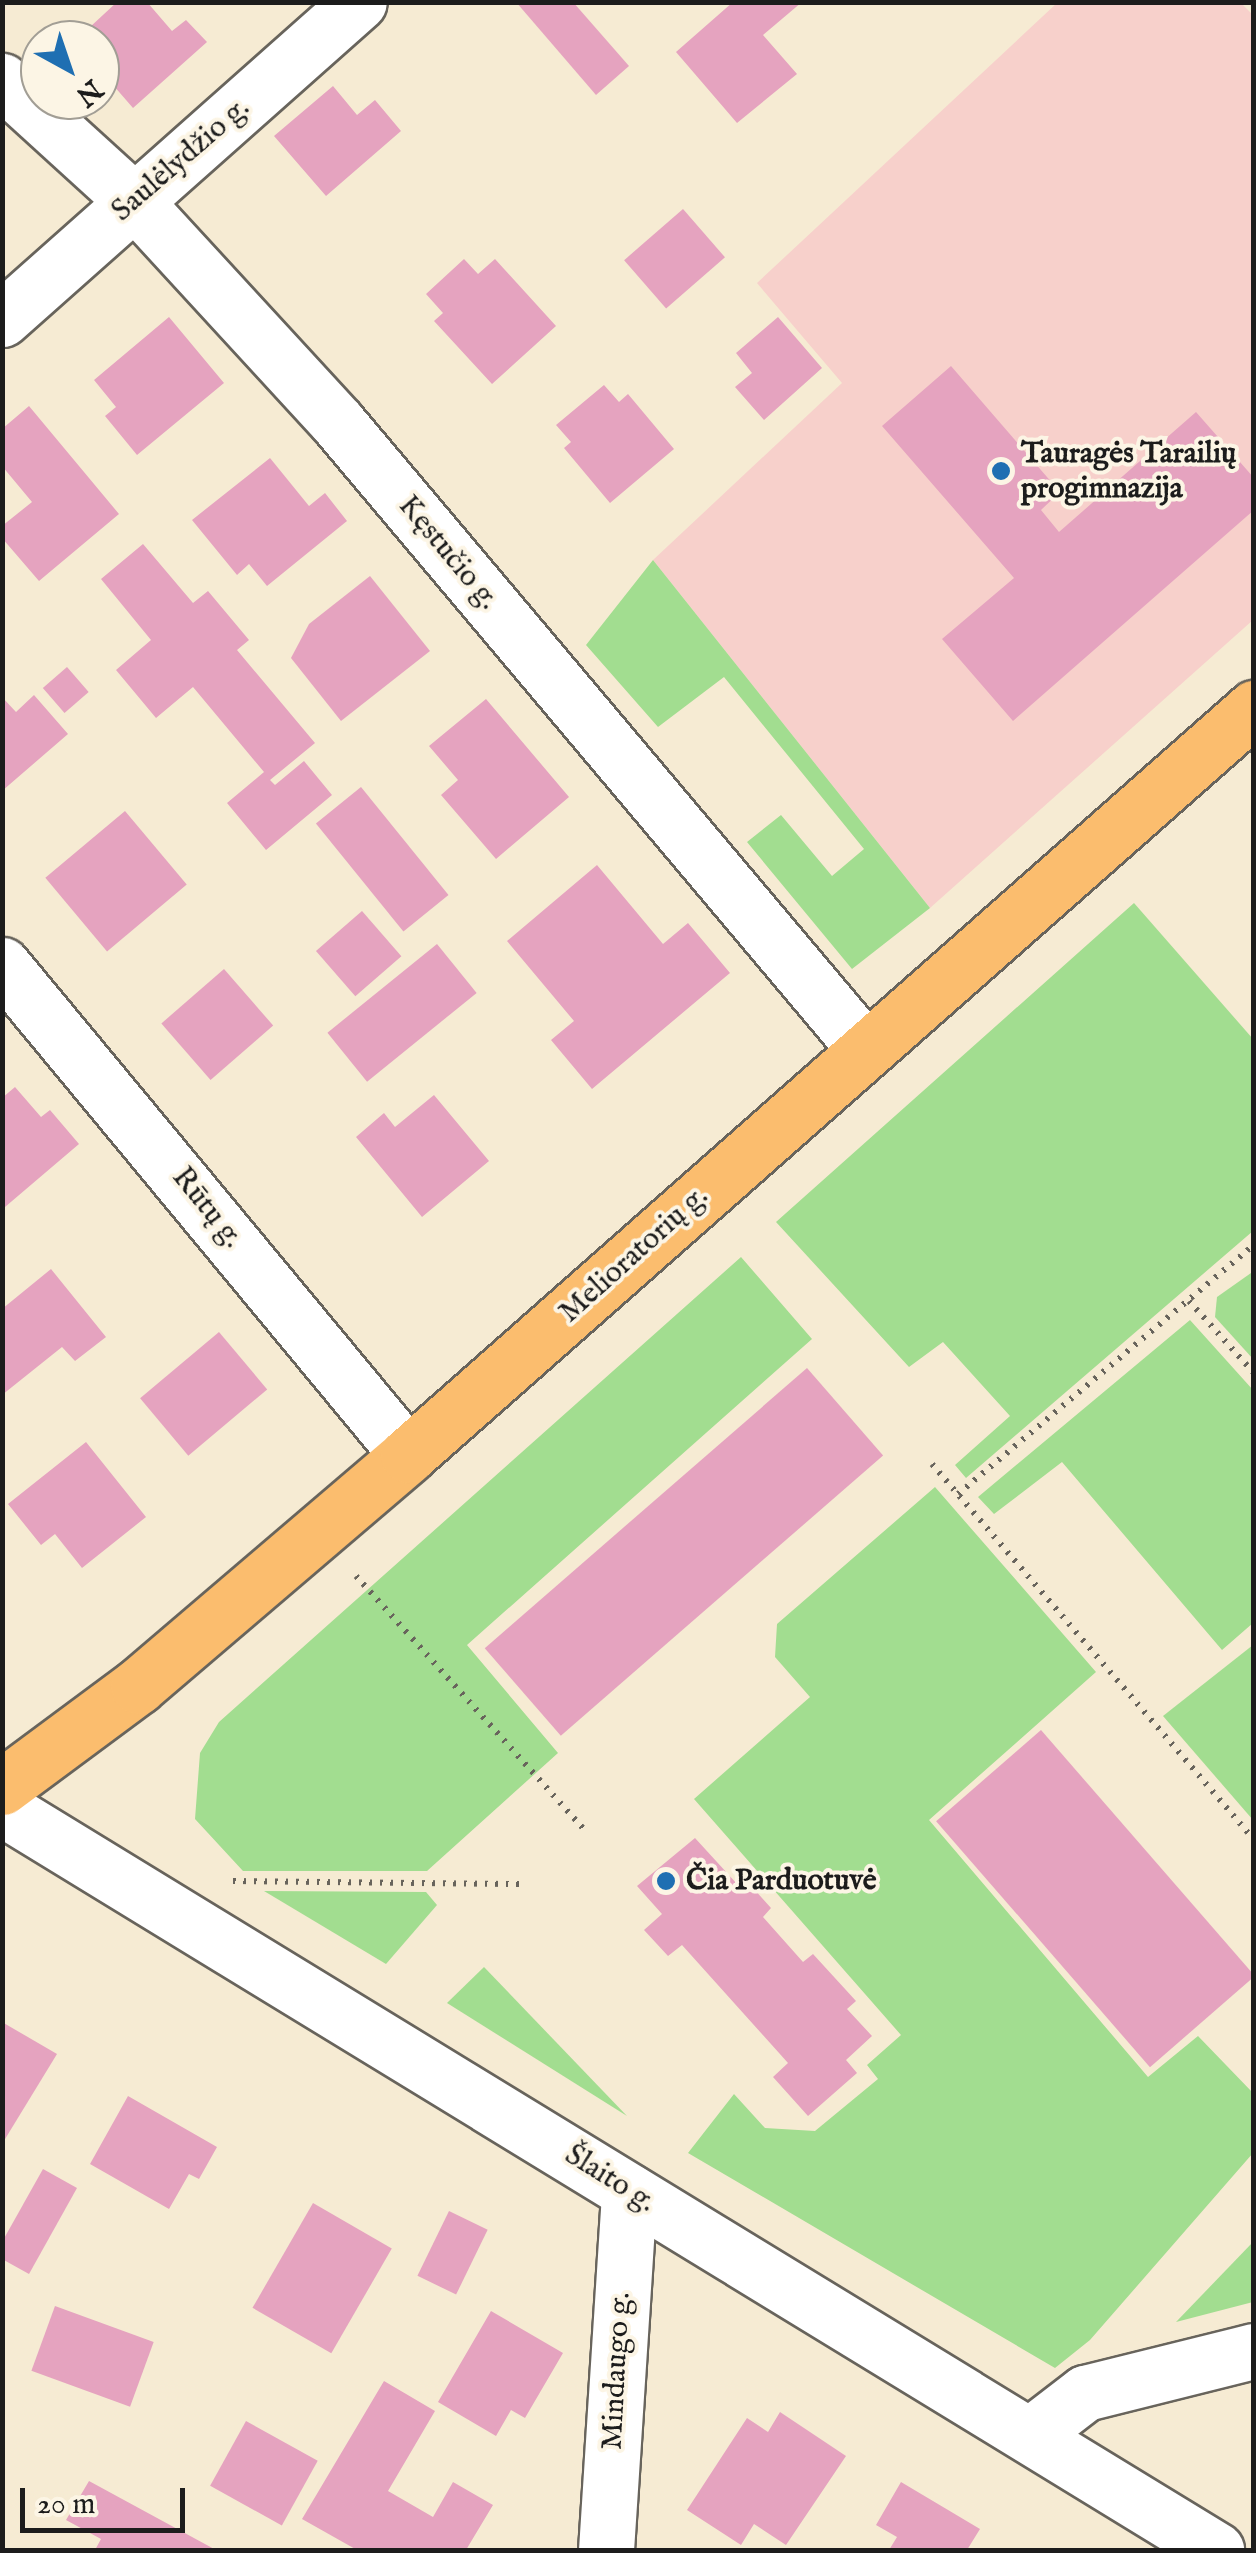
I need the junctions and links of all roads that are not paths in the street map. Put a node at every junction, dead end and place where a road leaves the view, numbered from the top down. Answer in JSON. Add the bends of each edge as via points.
{"nodes":[{"id":1,"x":359,"y":2,"type":"edge"},
{"id":2,"x":2,"y":81,"type":"edge"},
{"id":3,"x":134,"y":201,"type":"junction"},
{"id":4,"x":2,"y":319,"type":"edge"},
{"id":5,"x":1254,"y":708,"type":"edge"},
{"id":6,"x":2,"y":965,"type":"edge"},
{"id":7,"x":866,"y":1050,"type":"junction"},
{"id":8,"x":408,"y":1455,"type":"junction"},
{"id":9,"x":2,"y":1787,"type":"edge"},
{"id":10,"x":2,"y":1808,"type":"edge"},
{"id":11,"x":629,"y":2192,"type":"junction"},
{"id":12,"x":1254,"y":2351,"type":"edge"},
{"id":13,"x":1033,"y":2433,"type":"junction"},
{"id":14,"x":606,"y":2550,"type":"edge"},
{"id":15,"x":1216,"y":2550,"type":"edge"}],
"edges":[{"from":1,"to":3,"type":"street","name":"Saulėlydžio g."},
{"from":2,"to":3,"type":"street","name":"Kęstučio g."},
{"from":3,"to":4,"type":"street","name":"Saulėlydžio g."},
{"from":3,"to":7,"type":"street","name":"Kęstučio g.","via":[[338,422]]},
{"from":5,"to":7,"type":"main road","name":"Melioratorių g."},
{"from":6,"to":8,"type":"street","name":"Rūtų g."},
{"from":7,"to":8,"type":"main road","name":"Melioratorių g."},
{"from":8,"to":9,"type":"main road","name":"Melioratorių g.","via":[[138,1686]]},
{"from":10,"to":11,"type":"street","name":"Šlaito g."},
{"from":11,"to":13,"type":"street","name":"Šlaito g."},
{"from":11,"to":14,"type":"street","name":"Mindaugo g."},
{"from":12,"to":13,"type":"street","via":[[1085,2394]]},
{"from":13,"to":15,"type":"street","name":"Šlaito g."}]}
